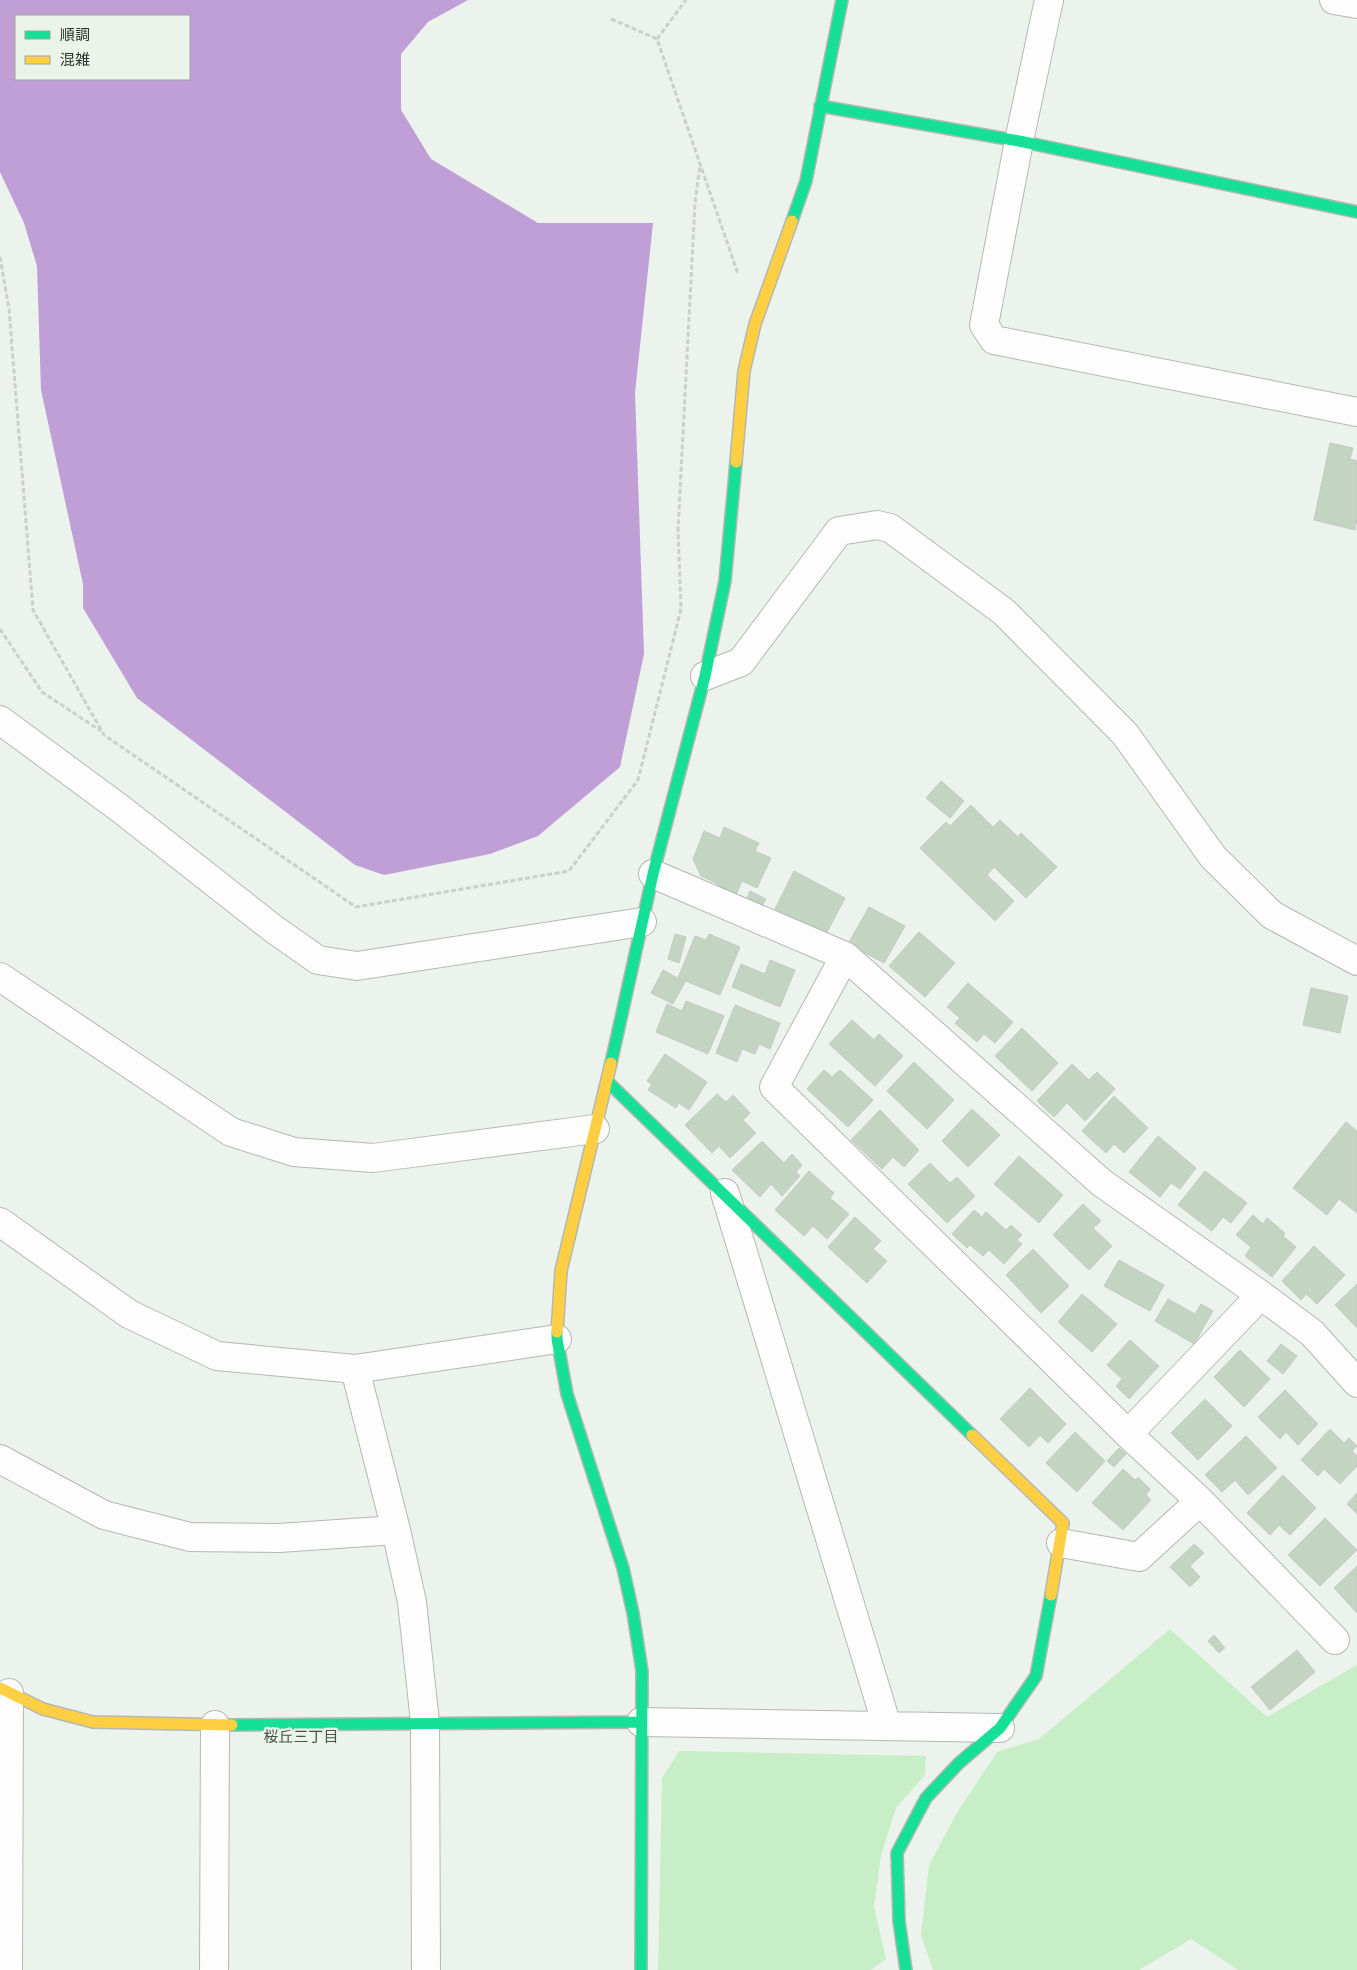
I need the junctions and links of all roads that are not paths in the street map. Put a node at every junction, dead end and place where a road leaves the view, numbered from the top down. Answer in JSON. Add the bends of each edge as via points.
{"nodes":[{"id":1,"x":842,"y":0,"type":"edge"},
{"id":2,"x":1049,"y":0,"type":"edge"},
{"id":3,"x":1334,"y":0,"type":"edge"},
{"id":4,"x":1357,"y":4,"type":"edge"},
{"id":5,"x":820,"y":106,"type":"junction"},
{"id":6,"x":1018,"y":141,"type":"junction"},
{"id":7,"x":1357,"y":212,"type":"edge"},
{"id":8,"x":1357,"y":412,"type":"edge"},
{"id":9,"x":705,"y":676,"type":"junction"},
{"id":10,"x":0,"y":720,"type":"edge"},
{"id":11,"x":653,"y":874,"type":"junction"},
{"id":12,"x":642,"y":922,"type":"junction"},
{"id":13,"x":845,"y":956,"type":"junction"},
{"id":14,"x":1357,"y":961,"type":"edge"},
{"id":15,"x":0,"y":977,"type":"edge"},
{"id":16,"x":608,"y":1080,"type":"junction"},
{"id":17,"x":595,"y":1129,"type":"junction"},
{"id":18,"x":725,"y":1193,"type":"junction"},
{"id":19,"x":0,"y":1222,"type":"edge"},
{"id":20,"x":1261,"y":1295,"type":"junction"},
{"id":21,"x":558,"y":1339,"type":"junction"},
{"id":22,"x":355,"y":1369,"type":"junction"},
{"id":23,"x":1357,"y":1383,"type":"edge"},
{"id":24,"x":1128,"y":1434,"type":"junction"},
{"id":25,"x":0,"y":1459,"type":"edge"},
{"id":26,"x":1200,"y":1501,"type":"junction"},
{"id":27,"x":396,"y":1530,"type":"junction"},
{"id":28,"x":1061,"y":1543,"type":"junction"},
{"id":29,"x":1335,"y":1640,"type":"dead end"},
{"id":30,"x":4,"y":1690,"type":"edge"},
{"id":31,"x":425,"y":1722,"type":"junction"},
{"id":32,"x":641,"y":1722,"type":"junction"},
{"id":33,"x":215,"y":1725,"type":"junction"},
{"id":34,"x":887,"y":1726,"type":"junction"},
{"id":35,"x":1000,"y":1728,"type":"junction"},
{"id":36,"x":8,"y":1970,"type":"edge"},
{"id":37,"x":214,"y":1970,"type":"edge"},
{"id":38,"x":426,"y":1970,"type":"edge"},
{"id":39,"x":641,"y":1970,"type":"edge"},
{"id":40,"x":906,"y":1970,"type":"edge"}],
"edges":[{"from":1,"to":5,"type":"street"},
{"from":2,"to":6,"type":"street"},
{"from":3,"to":4,"type":"street"},
{"from":5,"to":6,"type":"street"},
{"from":5,"to":9,"type":"street","via":[[806,181],[755,324],[744,371],[725,581]]},
{"from":6,"to":7,"type":"street"},
{"from":6,"to":8,"type":"street","via":[[984,325],[994,340]]},
{"from":9,"to":11,"type":"street"},
{"from":9,"to":14,"type":"street","via":[[742,662],[840,531],[877,525],[890,528],[1004,612],[1125,734],[1213,857],[1272,915]]},
{"from":10,"to":12,"type":"street","via":[[318,960],[357,966]]},
{"from":11,"to":12,"type":"street"},
{"from":11,"to":13,"type":"street"},
{"from":12,"to":16,"type":"street"},
{"from":13,"to":20,"type":"street","via":[[1102,1183]]},
{"from":13,"to":24,"type":"street","via":[[774,1087]]},
{"from":15,"to":17,"type":"street","via":[[231,1132],[294,1152],[373,1158]]},
{"from":16,"to":17,"type":"street"},
{"from":16,"to":18,"type":"street"},
{"from":17,"to":21,"type":"street","via":[[561,1271]]},
{"from":18,"to":28,"type":"street","via":[[1063,1523]]},
{"from":18,"to":34,"type":"street"},
{"from":19,"to":22,"type":"street","via":[[129,1314],[218,1356]]},
{"from":20,"to":23,"type":"street","via":[[1312,1333]]},
{"from":20,"to":24,"type":"street"},
{"from":21,"to":22,"type":"street"},
{"from":21,"to":32,"type":"street","via":[[568,1394],[620,1560],[633,1613],[642,1671]]},
{"from":22,"to":27,"type":"street"},
{"from":24,"to":26,"type":"street"},
{"from":25,"to":27,"type":"street","via":[[104,1515],[190,1537],[279,1538]]},
{"from":26,"to":28,"type":"street","via":[[1139,1557]]},
{"from":26,"to":29,"type":"street"},
{"from":27,"to":31,"type":"street","via":[[412,1602]]},
{"from":28,"to":35,"type":"street","via":[[1036,1676]]},
{"from":30,"to":33,"type":"street","via":[[43,1709],[94,1722]]},
{"from":30,"to":36,"type":"street"},
{"from":31,"to":32,"type":"street"},
{"from":31,"to":33,"type":"street"},
{"from":31,"to":38,"type":"street"},
{"from":32,"to":34,"type":"street"},
{"from":32,"to":39,"type":"street"},
{"from":33,"to":37,"type":"street"},
{"from":34,"to":35,"type":"street"},
{"from":35,"to":40,"type":"street","via":[[959,1763],[926,1798],[898,1852],[899,1921]]}]}
